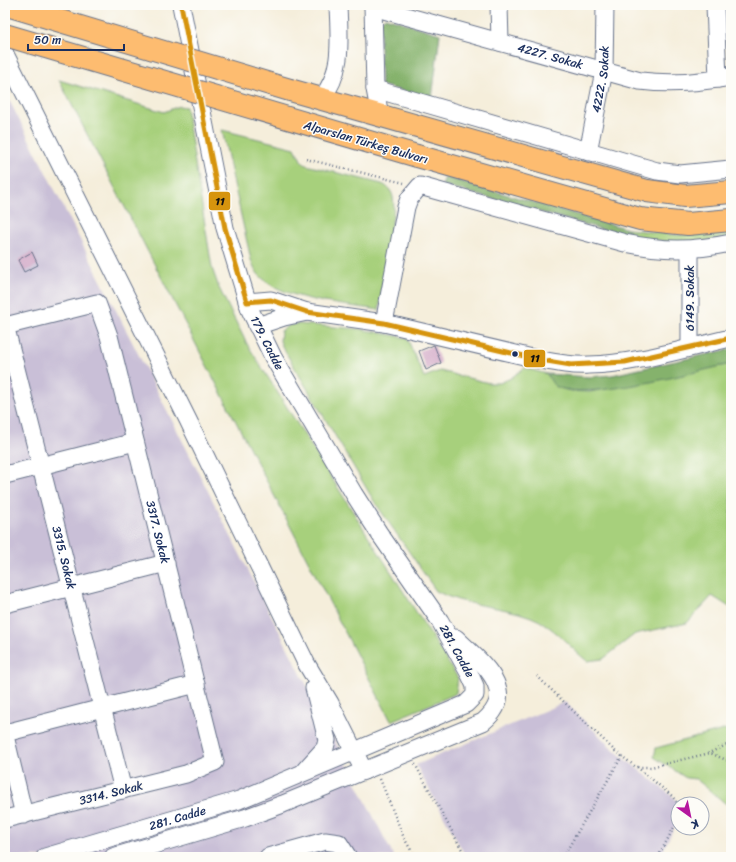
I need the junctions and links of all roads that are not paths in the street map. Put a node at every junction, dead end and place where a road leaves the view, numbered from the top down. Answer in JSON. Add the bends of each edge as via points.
{"nodes":[{"id":1,"x":7,"y":5,"type":"edge"},
{"id":2,"x":181,"y":5,"type":"edge"},
{"id":3,"x":338,"y":5,"type":"edge"},
{"id":4,"x":499,"y":5,"type":"edge"},
{"id":5,"x":605,"y":5,"type":"edge"},
{"id":6,"x":715,"y":5,"type":"edge"},
{"id":7,"x":373,"y":6,"type":"edge"},
{"id":8,"x":5,"y":35,"type":"edge"},
{"id":9,"x":500,"y":42,"type":"junction"},
{"id":10,"x":5,"y":54,"type":"edge"},
{"id":11,"x":604,"y":70,"type":"junction"},
{"id":12,"x":724,"y":78,"type":"edge"},
{"id":13,"x":375,"y":89,"type":"junction"},
{"id":14,"x":321,"y":99,"type":"junction"},
{"id":15,"x":380,"y":116,"type":"junction"},
{"id":16,"x":588,"y":152,"type":"junction"},
{"id":17,"x":731,"y":169,"type":"edge"},
{"id":18,"x":731,"y":192,"type":"edge"},
{"id":19,"x":731,"y":220,"type":"edge"},
{"id":20,"x":731,"y":243,"type":"edge"},
{"id":21,"x":690,"y":250,"type":"junction"},
{"id":22,"x":247,"y":302,"type":"junction"},
{"id":23,"x":307,"y":312,"type":"junction"},
{"id":24,"x":384,"y":323,"type":"junction"},
{"id":25,"x":5,"y":326,"type":"edge"},
{"id":26,"x":257,"y":326,"type":"junction"},
{"id":27,"x":731,"y":338,"type":"edge"},
{"id":28,"x":690,"y":347,"type":"junction"},
{"id":29,"x":135,"y":442,"type":"junction"},
{"id":30,"x":41,"y":466,"type":"junction"},
{"id":31,"x":5,"y":475,"type":"edge"},
{"id":32,"x":166,"y":563,"type":"junction"},
{"id":33,"x":72,"y":587,"type":"junction"},
{"id":34,"x":5,"y":604,"type":"edge"},
{"id":35,"x":440,"y":621,"type":"junction"},
{"id":36,"x":306,"y":663,"type":"junction"},
{"id":37,"x":196,"y":684,"type":"junction"},
{"id":38,"x":102,"y":708,"type":"junction"},
{"id":39,"x":5,"y":733,"type":"edge"},
{"id":40,"x":5,"y":736,"type":"edge"},
{"id":41,"x":354,"y":751,"type":"junction"},
{"id":42,"x":215,"y":762,"type":"joint"},
{"id":43,"x":369,"y":769,"type":"junction"},
{"id":44,"x":299,"y":776,"type":"junction"},
{"id":45,"x":123,"y":790,"type":"junction"},
{"id":46,"x":24,"y":815,"type":"junction"},
{"id":47,"x":5,"y":820,"type":"edge"},
{"id":48,"x":344,"y":850,"type":"edge"},
{"id":49,"x":45,"y":857,"type":"edge"},
{"id":50,"x":113,"y":857,"type":"edge"},
{"id":51,"x":268,"y":857,"type":"edge"}],
"edges":[{"from":1,"to":14,"type":"highway","bridge":true},
{"from":2,"to":22,"type":"street","name":"179. Cadde","via":[[225,228]]},
{"from":3,"to":14,"type":"street","via":[[337,68],[334,80]]},
{"from":4,"to":9,"type":"street"},
{"from":5,"to":11,"type":"street","name":"4222. Sokak"},
{"from":6,"to":12,"type":"street"},
{"from":7,"to":9,"type":"street","name":"4227. Sokak"},
{"from":7,"to":13,"type":"street"},
{"from":8,"to":19,"type":"highway","name":"Alparslan Türkeş Bulvarı","bridge":true,"via":[[640,219],[688,224]]},
{"from":9,"to":11,"type":"street","name":"4227. Sokak"},
{"from":10,"to":36,"type":"street"},
{"from":11,"to":12,"type":"street","name":"4227. Sokak","via":[[640,81],[665,84],[689,84]]},
{"from":11,"to":16,"type":"street","name":"4222. Sokak"},
{"from":13,"to":15,"type":"street"},
{"from":13,"to":16,"type":"street"},
{"from":14,"to":15,"type":"highway"},
{"from":15,"to":18,"type":"highway","via":[[647,192],[685,196]]},
{"from":16,"to":17,"type":"street","via":[[657,171],[680,174]]},
{"from":20,"to":21,"type":"street"},
{"from":21,"to":24,"type":"street","via":[[652,248],[625,243],[420,186],[406,207]]},
{"from":21,"to":28,"type":"street","name":"6149. Sokak"},
{"from":22,"to":23,"type":"street","via":[[272,300]]},
{"from":22,"to":26,"type":"street","name":"179. Cadde"},
{"from":23,"to":24,"type":"street"},
{"from":23,"to":26,"type":"street"},
{"from":24,"to":28,"type":"street","via":[[566,364],[606,364]]},
{"from":25,"to":29,"type":"street","name":"3317. Sokak","via":[[97,303],[106,325]]},
{"from":25,"to":30,"type":"street","name":"3315. Sokak"},
{"from":26,"to":35,"type":"street","name":"179. Cadde","via":[[354,494]]},
{"from":27,"to":28,"type":"street"},
{"from":29,"to":30,"type":"street"},
{"from":29,"to":32,"type":"street","name":"3317. Sokak"},
{"from":30,"to":31,"type":"street"},
{"from":30,"to":33,"type":"street","name":"3315. Sokak"},
{"from":32,"to":33,"type":"street"},
{"from":32,"to":37,"type":"street","name":"3317. Sokak"},
{"from":33,"to":34,"type":"street"},
{"from":33,"to":38,"type":"street","name":"3315. Sokak"},
{"from":35,"to":41,"type":"street","name":"281. Cadde","via":[[473,682],[473,698],[466,704]]},
{"from":35,"to":43,"type":"street","name":"281. Cadde","via":[[493,677],[499,691],[493,713],[483,722]]},
{"from":36,"to":41,"type":"street"},
{"from":36,"to":44,"type":"street","via":[[327,740],[325,748]]},
{"from":37,"to":38,"type":"street"},
{"from":37,"to":42,"type":"street","name":"3317. Sokak"},
{"from":38,"to":39,"type":"street"},
{"from":38,"to":45,"type":"street","name":"3315. Sokak"},
{"from":40,"to":46,"type":"street"},
{"from":41,"to":43,"type":"street"},
{"from":41,"to":44,"type":"street","name":"281. Cadde"},
{"from":42,"to":45,"type":"street","name":"3314. Sokak","via":[[186,774]]},
{"from":43,"to":50,"type":"street","name":"281. Cadde","via":[[245,818]]},
{"from":44,"to":49,"type":"street","name":"281. Cadde","via":[[203,812]]},
{"from":45,"to":46,"type":"street","name":"3314. Sokak"},
{"from":46,"to":47,"type":"street","name":"3314. Sokak"},
{"from":48,"to":51,"type":"street","via":[[325,841]]}]}
